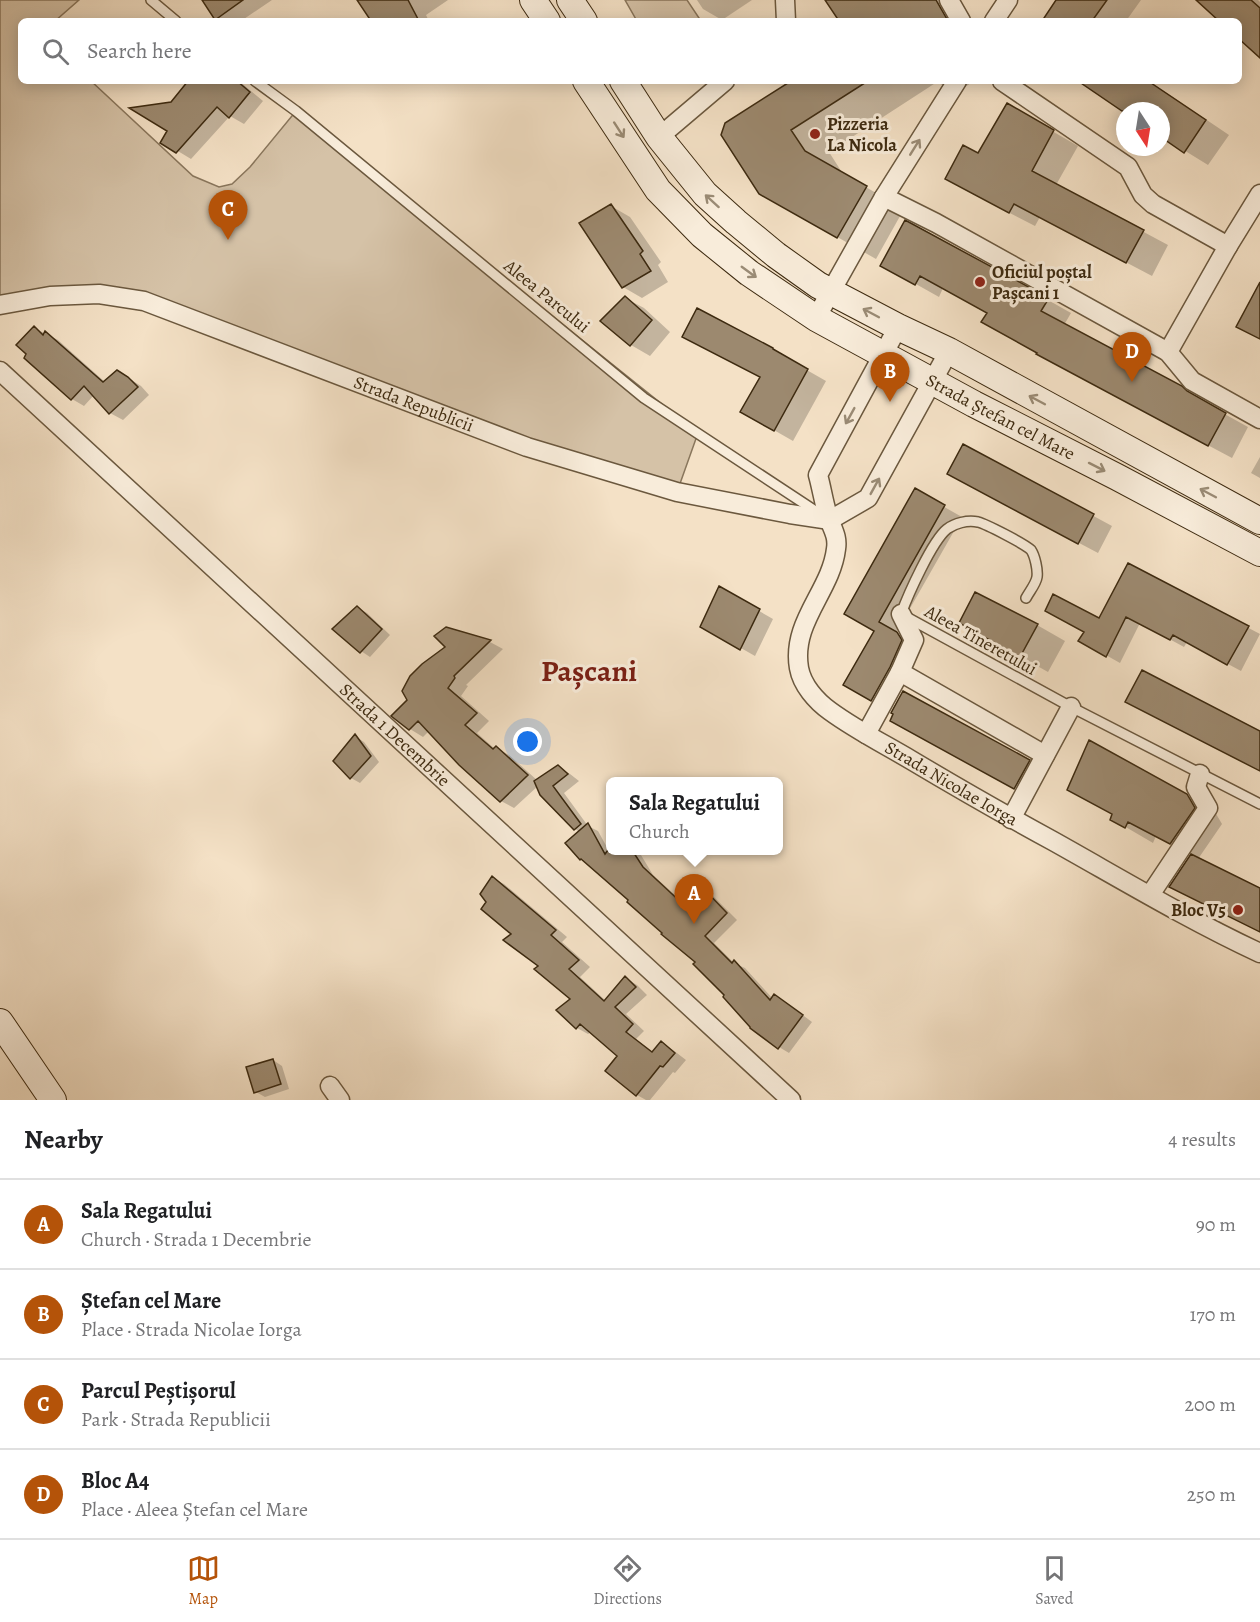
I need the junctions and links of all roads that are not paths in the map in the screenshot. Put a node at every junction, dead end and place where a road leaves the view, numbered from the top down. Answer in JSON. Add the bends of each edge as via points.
{"nodes":[{"id":1,"x":151,"y":0,"type":"edge"},
{"id":2,"x":570,"y":0,"type":"edge"},
{"id":3,"x":785,"y":0,"type":"edge"},
{"id":4,"x":949,"y":0,"type":"edge"},
{"id":5,"x":1008,"y":0,"type":"edge"},
{"id":6,"x":172,"y":18,"type":"edge"},
{"id":7,"x":582,"y":18,"type":"edge"},
{"id":8,"x":786,"y":18,"type":"edge"},
{"id":9,"x":959,"y":18,"type":"edge"},
{"id":10,"x":996,"y":18,"type":"edge"},
{"id":11,"x":259,"y":84,"type":"edge"},
{"id":12,"x":588,"y":84,"type":"edge"},
{"id":13,"x":625,"y":84,"type":"edge"},
{"id":14,"x":721,"y":84,"type":"edge"},
{"id":15,"x":955,"y":84,"type":"edge"},
{"id":16,"x":1006,"y":84,"type":"edge"},
{"id":17,"x":659,"y":136,"type":"junction"},
{"id":18,"x":1260,"y":194,"type":"edge"},
{"id":19,"x":884,"y":197,"type":"junction"},
{"id":20,"x":1228,"y":246,"type":"junction"},
{"id":21,"x":831,"y":291,"type":"junction"},
{"id":22,"x":0,"y":305,"type":"edge"},
{"id":23,"x":816,"y":318,"type":"junction"},
{"id":24,"x":897,"y":327,"type":"junction"},
{"id":25,"x":949,"y":351,"type":"junction"},
{"id":26,"x":1168,"y":352,"type":"junction"},
{"id":27,"x":884,"y":354,"type":"junction"},
{"id":28,"x":0,"y":371,"type":"edge"},
{"id":29,"x":933,"y":381,"type":"junction"},
{"id":30,"x":1260,"y":419,"type":"edge"},
{"id":31,"x":830,"y":520,"type":"junction"},
{"id":32,"x":1260,"y":521,"type":"edge"},
{"id":33,"x":1260,"y":553,"type":"edge"},
{"id":34,"x":1026,"y":598,"type":"dead end"},
{"id":35,"x":901,"y":614,"type":"junction"},
{"id":36,"x":900,"y":672,"type":"junction"},
{"id":37,"x":1071,"y":707,"type":"junction"},
{"id":38,"x":866,"y":734,"type":"junction"},
{"id":39,"x":1045,"y":755,"type":"junction"},
{"id":40,"x":1200,"y":774,"type":"junction"},
{"id":41,"x":1260,"y":804,"type":"edge"},
{"id":42,"x":1011,"y":819,"type":"junction"},
{"id":43,"x":1150,"y":895,"type":"junction"},
{"id":44,"x":1260,"y":953,"type":"edge"},
{"id":45,"x":0,"y":1022,"type":"edge"},
{"id":46,"x":52,"y":1100,"type":"edge"},
{"id":47,"x":791,"y":1100,"type":"edge"}],
"edges":[{"from":1,"to":6,"type":"lane"},
{"from":2,"to":7,"type":"main road"},
{"from":3,"to":8,"type":"street"},
{"from":4,"to":9,"type":"street"},
{"from":5,"to":10,"type":"street"},
{"from":11,"to":31,"type":"lane","name":"Aleea Parcului","via":[[644,398]]},
{"from":12,"to":23,"type":"main road","name":"Strada Ștefan cel Mare","one_way":true,"via":[[658,190],[695,228],[749,273]]},
{"from":13,"to":17,"type":"main road","name":"Strada Ștefan cel Mare"},
{"from":14,"to":17,"type":"street"},
{"from":19,"to":15,"type":"street","one_way":true},
{"from":16,"to":20,"type":"street","via":[[1128,167],[1143,195],[1153,204]]},
{"from":21,"to":17,"type":"main road","name":"Strada Ștefan cel Mare","one_way":true,"via":[[776,255],[736,222],[705,194]]},
{"from":18,"to":20,"type":"street"},
{"from":19,"to":21,"type":"street"},
{"from":19,"to":26,"type":"street"},
{"from":20,"to":26,"type":"street"},
{"from":21,"to":23,"type":"street"},
{"from":24,"to":21,"type":"main road","name":"Strada Ștefan cel Mare","one_way":true},
{"from":22,"to":31,"type":"street","name":"Strada Republicii","via":[[50,296],[99,294],[144,301],[527,447],[677,492]]},
{"from":23,"to":27,"type":"main road","name":"Strada Ștefan cel Mare"},
{"from":24,"to":25,"type":"main road","name":"Strada Ștefan cel Mare"},
{"from":24,"to":27,"type":"street","name":"Strada Nicolae Iorga"},
{"from":25,"to":29,"type":"street"},
{"from":32,"to":25,"type":"main road","name":"Strada Ștefan cel Mare","one_way":true},
{"from":26,"to":30,"type":"street","via":[[1192,381]]},
{"from":27,"to":29,"type":"main road","name":"Strada Ștefan cel Mare"},
{"from":27,"to":31,"type":"street","name":"Strada Nicolae Iorga","one_way":true,"via":[[818,475]]},
{"from":28,"to":47,"type":"street","name":"Strada 1 Decembrie"},
{"from":31,"to":29,"type":"street","one_way":true,"via":[[868,498]]},
{"from":29,"to":33,"type":"main road","name":"Strada Ștefan cel Mare","one_way":true},
{"from":31,"to":38,"type":"street","name":"Strada Nicolae Iorga","via":[[836,533],[832,568],[803,627],[799,669],[813,696]]},
{"from":34,"to":35,"type":"lane","name":"Aleea Tineretului","via":[[1037,578],[1032,551],[979,522],[962,522],[938,538]]},
{"from":35,"to":36,"type":"street","via":[[914,640]]},
{"from":35,"to":37,"type":"lane","name":"Aleea Tineretului"},
{"from":36,"to":38,"type":"street"},
{"from":36,"to":39,"type":"street"},
{"from":37,"to":39,"type":"street"},
{"from":37,"to":40,"type":"lane","name":"Aleea Tineretului"},
{"from":38,"to":42,"type":"street","name":"Strada Nicolae Iorga"},
{"from":39,"to":42,"type":"street"},
{"from":40,"to":41,"type":"lane","name":"Aleea Tineretului"},
{"from":40,"to":43,"type":"street","via":[[1196,787],[1208,808]]},
{"from":42,"to":43,"type":"street","name":"Strada Nicolae Iorga"},
{"from":43,"to":44,"type":"street","name":"Strada Nicolae Iorga"},
{"from":45,"to":46,"type":"main road"}]}
